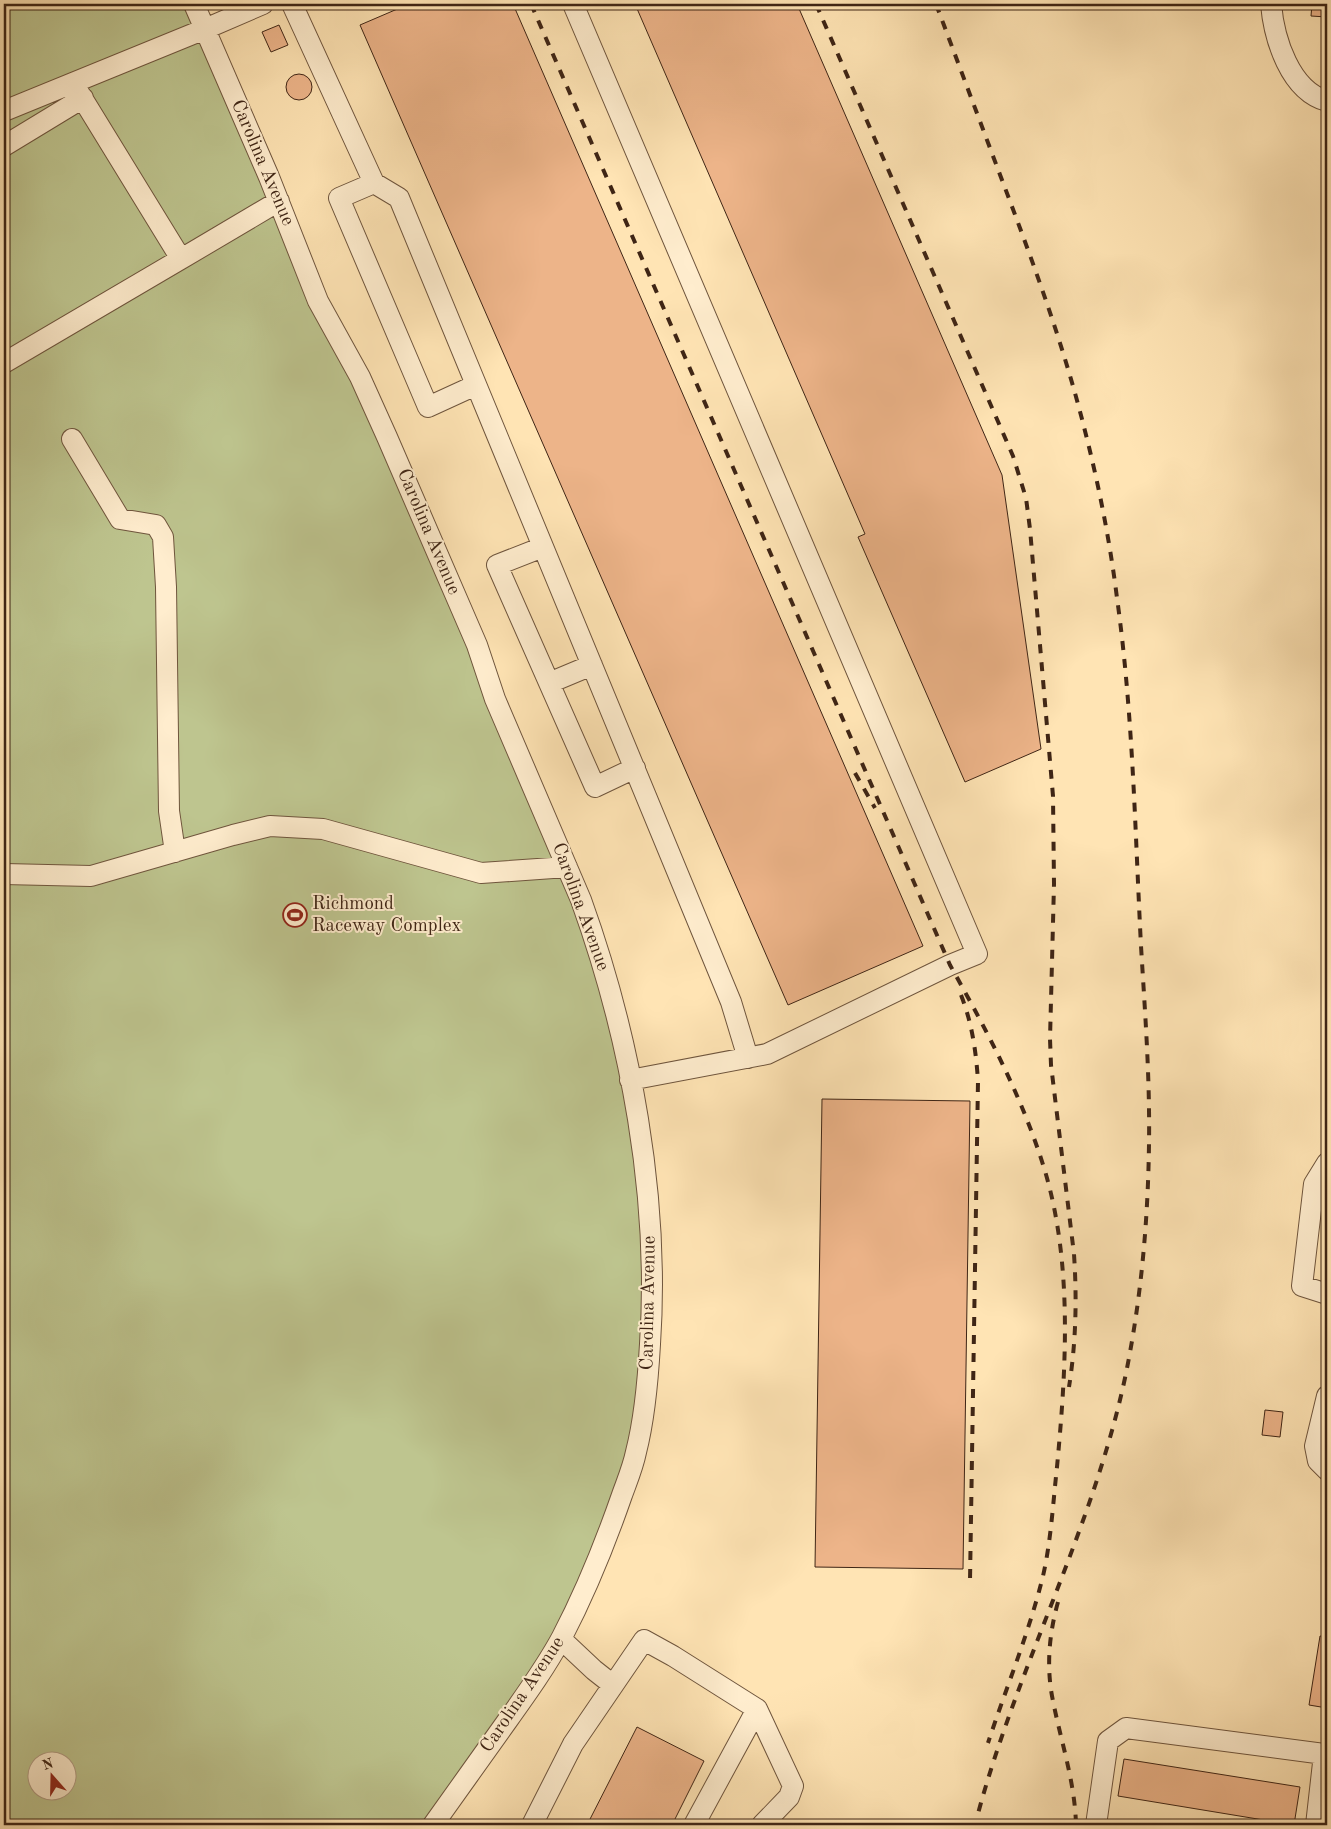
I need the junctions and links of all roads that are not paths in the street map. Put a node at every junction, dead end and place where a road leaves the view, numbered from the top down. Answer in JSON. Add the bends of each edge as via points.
{"nodes":[{"id":1,"x":194,"y":4,"type":"edge"},
{"id":2,"x":263,"y":4,"type":"edge"},
{"id":3,"x":292,"y":4,"type":"edge"},
{"id":4,"x":573,"y":4,"type":"edge"},
{"id":5,"x":1271,"y":4,"type":"edge"},
{"id":6,"x":205,"y":30,"type":"junction"},
{"id":7,"x":78,"y":90,"type":"junction"},
{"id":8,"x":1327,"y":101,"type":"edge"},
{"id":9,"x":4,"y":110,"type":"edge"},
{"id":10,"x":4,"y":146,"type":"edge"},
{"id":11,"x":374,"y":183,"type":"junction"},
{"id":12,"x":279,"y":201,"type":"junction"},
{"id":13,"x":181,"y":259,"type":"junction"},
{"id":14,"x":4,"y":363,"type":"edge"},
{"id":15,"x":476,"y":384,"type":"junction"},
{"id":16,"x":72,"y":439,"type":"dead end"},
{"id":17,"x":543,"y":547,"type":"junction"},
{"id":18,"x":592,"y":665,"type":"junction"},
{"id":19,"x":549,"y":683,"type":"junction"},
{"id":20,"x":635,"y":768,"type":"junction"},
{"id":21,"x":175,"y":852,"type":"junction"},
{"id":22,"x":567,"y":867,"type":"junction"},
{"id":23,"x":4,"y":874,"type":"edge"},
{"id":24,"x":748,"y":1058,"type":"junction"},
{"id":25,"x":630,"y":1080,"type":"junction"},
{"id":26,"x":1327,"y":1163,"type":"edge"},
{"id":27,"x":1327,"y":1294,"type":"edge"},
{"id":28,"x":1327,"y":1396,"type":"edge"},
{"id":29,"x":1327,"y":1470,"type":"edge"},
{"id":30,"x":561,"y":1639,"type":"junction"},
{"id":31,"x":613,"y":1685,"type":"junction"},
{"id":32,"x":758,"y":1709,"type":"junction"},
{"id":33,"x":433,"y":1825,"type":"edge"},
{"id":34,"x":532,"y":1825,"type":"edge"},
{"id":35,"x":694,"y":1825,"type":"edge"},
{"id":36,"x":762,"y":1825,"type":"edge"},
{"id":37,"x":1096,"y":1825,"type":"edge"},
{"id":38,"x":1316,"y":1825,"type":"edge"}],
"edges":[{"from":1,"to":6,"type":"street","name":"Carolina Avenue"},
{"from":2,"to":6,"type":"street"},
{"from":3,"to":11,"type":"street"},
{"from":4,"to":24,"type":"street","via":[[977,954],[767,1054]]},
{"from":5,"to":8,"type":"street","via":[[1275,30],[1297,80],[1311,95]]},
{"from":6,"to":7,"type":"street"},
{"from":6,"to":12,"type":"street","name":"Carolina Avenue"},
{"from":7,"to":9,"type":"street"},
{"from":7,"to":10,"type":"street"},
{"from":7,"to":13,"type":"street"},
{"from":11,"to":15,"type":"street","via":[[399,198]]},
{"from":11,"to":15,"type":"street","via":[[339,198],[428,407]]},
{"from":12,"to":13,"type":"street"},
{"from":12,"to":22,"type":"street","name":"Carolina Avenue","via":[[318,301],[360,377],[399,464]]},
{"from":13,"to":14,"type":"street"},
{"from":15,"to":17,"type":"street"},
{"from":16,"to":21,"type":"street","via":[[120,519],[156,525],[163,537],[169,811]]},
{"from":17,"to":18,"type":"street"},
{"from":17,"to":19,"type":"street","via":[[497,565]]},
{"from":18,"to":19,"type":"street"},
{"from":18,"to":20,"type":"street"},
{"from":19,"to":20,"type":"street","via":[[595,787]]},
{"from":20,"to":24,"type":"street","via":[[731,1002]]},
{"from":21,"to":22,"type":"street","via":[[270,826],[324,829],[481,874]]},
{"from":21,"to":23,"type":"street","via":[[91,876]]},
{"from":22,"to":25,"type":"street","name":"Carolina Avenue","via":[[592,930]]},
{"from":24,"to":25,"type":"street"},
{"from":25,"to":30,"type":"street","name":"Carolina Avenue","via":[[647,1182],[653,1261],[646,1392],[632,1470],[596,1567]]},
{"from":26,"to":27,"type":"street","via":[[1314,1184],[1302,1286]]},
{"from":28,"to":29,"type":"street","via":[[1314,1446],[1318,1461]]},
{"from":30,"to":31,"type":"street"},
{"from":30,"to":33,"type":"street","name":"Carolina Avenue","via":[[521,1702]]},
{"from":31,"to":32,"type":"street","via":[[644,1640]]},
{"from":31,"to":34,"type":"street","via":[[574,1744]]},
{"from":32,"to":35,"type":"street"},
{"from":32,"to":36,"type":"street","via":[[793,1786],[789,1797]]},
{"from":37,"to":38,"type":"street","via":[[1108,1741],[1126,1728],[1324,1754]]}]}
